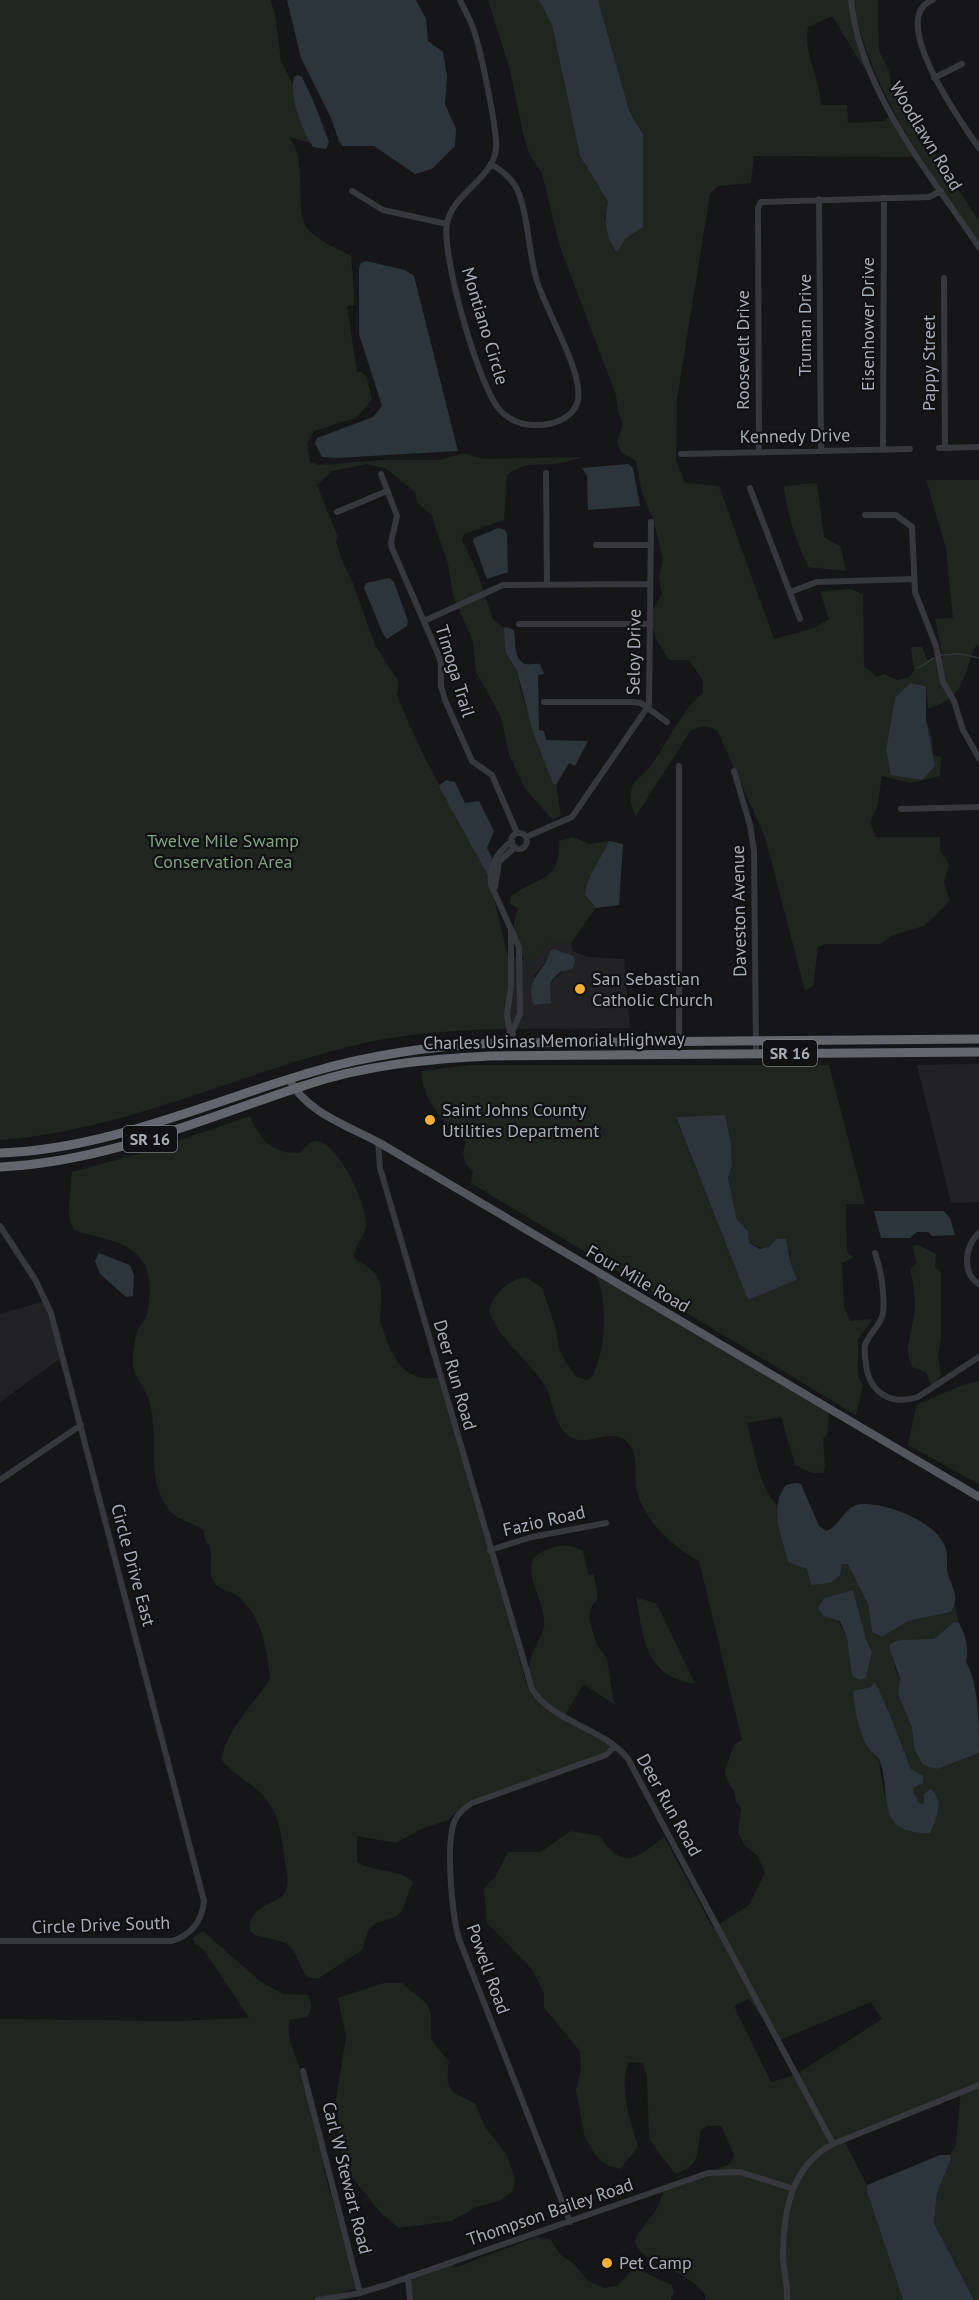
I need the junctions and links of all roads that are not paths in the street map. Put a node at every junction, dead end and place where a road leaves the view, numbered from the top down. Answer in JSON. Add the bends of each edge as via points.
{"nodes":[{"id":1,"x":460,"y":0,"type":"edge"},
{"id":2,"x":851,"y":0,"type":"edge"},
{"id":3,"x":933,"y":0,"type":"edge"},
{"id":4,"x":962,"y":64,"type":"dead end"},
{"id":5,"x":934,"y":78,"type":"junction"},
{"id":6,"x":979,"y":148,"type":"edge"},
{"id":7,"x":491,"y":164,"type":"junction"},
{"id":8,"x":352,"y":191,"type":"dead end"},
{"id":9,"x":941,"y":191,"type":"junction"},
{"id":10,"x":884,"y":198,"type":"junction"},
{"id":11,"x":819,"y":199,"type":"junction"},
{"id":12,"x":447,"y":224,"type":"junction"},
{"id":13,"x":979,"y":247,"type":"edge"},
{"id":14,"x":944,"y":278,"type":"dead end"},
{"id":15,"x":979,"y":447,"type":"edge"},
{"id":16,"x":883,"y":449,"type":"junction"},
{"id":17,"x":910,"y":449,"type":"dead end"},
{"id":18,"x":821,"y":451,"type":"junction"},
{"id":19,"x":759,"y":452,"type":"junction"},
{"id":20,"x":681,"y":454,"type":"dead end"},
{"id":21,"x":546,"y":473,"type":"dead end"},
{"id":22,"x":381,"y":474,"type":"dead end"},
{"id":23,"x":750,"y":488,"type":"dead end"},
{"id":24,"x":387,"y":491,"type":"junction"},
{"id":25,"x":337,"y":512,"type":"dead end"},
{"id":26,"x":865,"y":515,"type":"dead end"},
{"id":27,"x":651,"y":522,"type":"dead end"},
{"id":28,"x":596,"y":545,"type":"dead end"},
{"id":29,"x":651,"y":545,"type":"junction"},
{"id":30,"x":914,"y":579,"type":"junction"},
{"id":31,"x":650,"y":584,"type":"junction"},
{"id":32,"x":547,"y":585,"type":"junction"},
{"id":33,"x":790,"y":592,"type":"junction"},
{"id":34,"x":800,"y":619,"type":"dead end"},
{"id":35,"x":424,"y":621,"type":"junction"},
{"id":36,"x":519,"y":624,"type":"dead end"},
{"id":37,"x":650,"y":624,"type":"junction"},
{"id":38,"x":544,"y":702,"type":"dead end"},
{"id":39,"x":647,"y":707,"type":"junction"},
{"id":40,"x":668,"y":722,"type":"dead end"},
{"id":41,"x":979,"y":758,"type":"edge"},
{"id":42,"x":679,"y":766,"type":"dead end"},
{"id":43,"x":734,"y":771,"type":"dead end"},
{"id":44,"x":979,"y":807,"type":"edge"},
{"id":45,"x":901,"y":809,"type":"dead end"},
{"id":46,"x":517,"y":833,"type":"junction"},
{"id":47,"x":526,"y":837,"type":"junction"},
{"id":48,"x":513,"y":844,"type":"junction"},
{"id":49,"x":511,"y":927,"type":"junction"},
{"id":50,"x":508,"y":1005,"type":"junction"},
{"id":51,"x":520,"y":1007,"type":"junction"},
{"id":52,"x":979,"y":1039,"type":"edge"},
{"id":53,"x":756,"y":1040,"type":"junction"},
{"id":54,"x":679,"y":1042,"type":"junction"},
{"id":55,"x":512,"y":1043,"type":"junction"},
{"id":56,"x":979,"y":1052,"type":"edge"},
{"id":57,"x":756,"y":1053,"type":"junction"},
{"id":58,"x":679,"y":1054,"type":"junction"},
{"id":59,"x":442,"y":1058,"type":"junction"},
{"id":60,"x":289,"y":1079,"type":"junction"},
{"id":61,"x":295,"y":1089,"type":"junction"},
{"id":62,"x":378,"y":1142,"type":"junction"},
{"id":63,"x":0,"y":1153,"type":"edge"},
{"id":64,"x":0,"y":1167,"type":"edge"},
{"id":65,"x":0,"y":1226,"type":"edge"},
{"id":66,"x":979,"y":1233,"type":"edge"},
{"id":67,"x":875,"y":1253,"type":"dead end"},
{"id":68,"x":979,"y":1284,"type":"edge"},
{"id":69,"x":979,"y":1357,"type":"edge"},
{"id":70,"x":81,"y":1425,"type":"junction"},
{"id":71,"x":0,"y":1480,"type":"edge"},
{"id":72,"x":979,"y":1497,"type":"edge"},
{"id":73,"x":606,"y":1523,"type":"dead end"},
{"id":74,"x":490,"y":1550,"type":"junction"},
{"id":75,"x":615,"y":1746,"type":"junction"},
{"id":76,"x":197,"y":1923,"type":"joint"},
{"id":77,"x":0,"y":1941,"type":"edge"},
{"id":78,"x":303,"y":2071,"type":"dead end"},
{"id":79,"x":979,"y":2085,"type":"edge"},
{"id":80,"x":832,"y":2144,"type":"junction"},
{"id":81,"x":792,"y":2188,"type":"junction"},
{"id":82,"x":570,"y":2222,"type":"junction"},
{"id":83,"x":408,"y":2277,"type":"junction"},
{"id":84,"x":360,"y":2293,"type":"junction"},
{"id":85,"x":328,"y":2299,"type":"edge"},
{"id":86,"x":318,"y":2300,"type":"edge"},
{"id":87,"x":410,"y":2300,"type":"edge"},
{"id":88,"x":787,"y":2300,"type":"edge"}],
"edges":[{"from":1,"to":7,"type":"street","via":[[475,33],[496,140]]},
{"from":2,"to":9,"type":"street","name":"Woodlawn Road","via":[[879,91]]},
{"from":3,"to":5,"type":"street","via":[[922,7],[919,26]]},
{"from":4,"to":5,"type":"street"},
{"from":5,"to":6,"type":"street"},
{"from":7,"to":12,"type":"street","via":[[462,194]]},
{"from":7,"to":12,"type":"street","name":"Montiano Circle","via":[[510,179],[520,197],[538,285],[578,389],[576,406],[566,418],[527,425],[508,417],[492,400],[466,328],[448,250]]},
{"from":8,"to":12,"type":"street","via":[[382,210]]},
{"from":9,"to":10,"type":"street","via":[[929,196]]},
{"from":9,"to":13,"type":"street","name":"Woodlawn Road"},
{"from":10,"to":11,"type":"street"},
{"from":10,"to":16,"type":"street","name":"Eisenhower Drive"},
{"from":11,"to":18,"type":"street","name":"Truman Drive"},
{"from":11,"to":19,"type":"street","name":"Roosevelt Drive","via":[[761,202],[758,208]]},
{"from":14,"to":15,"type":"street","name":"Pappy Street","via":[[942,448]]},
{"from":16,"to":17,"type":"street","name":"Kennedy Drive"},
{"from":16,"to":18,"type":"street","name":"Kennedy Drive"},
{"from":18,"to":19,"type":"street","name":"Kennedy Drive"},
{"from":19,"to":20,"type":"street","name":"Kennedy Drive"},
{"from":21,"to":32,"type":"street"},
{"from":22,"to":24,"type":"street","name":"Timoga Trail"},
{"from":23,"to":33,"type":"street"},
{"from":24,"to":25,"type":"street"},
{"from":24,"to":35,"type":"street","name":"Timoga Trail","via":[[398,516],[392,548]]},
{"from":26,"to":30,"type":"street","via":[[896,515],[909,523]]},
{"from":27,"to":29,"type":"street","name":"Seloy Drive"},
{"from":28,"to":29,"type":"street"},
{"from":29,"to":31,"type":"street","name":"Seloy Drive"},
{"from":30,"to":33,"type":"street","via":[[817,582]]},
{"from":30,"to":41,"type":"street","via":[[915,592],[936,646],[943,682]]},
{"from":31,"to":32,"type":"street"},
{"from":31,"to":37,"type":"street","name":"Seloy Drive"},
{"from":32,"to":35,"type":"street","via":[[503,585]]},
{"from":33,"to":34,"type":"street"},
{"from":35,"to":46,"type":"street","name":"Timoga Trail","via":[[441,663],[443,696],[469,754],[476,765],[492,775]]},
{"from":36,"to":37,"type":"street"},
{"from":37,"to":39,"type":"street","name":"Seloy Drive","via":[[651,696]]},
{"from":38,"to":39,"type":"street","via":[[632,702]]},
{"from":39,"to":40,"type":"street"},
{"from":39,"to":47,"type":"street","name":"Seloy Drive","via":[[572,817]]},
{"from":42,"to":54,"type":"street"},
{"from":43,"to":53,"type":"street","name":"Daveston Avenue","via":[[754,851]]},
{"from":44,"to":45,"type":"street"},
{"from":46,"to":47,"type":"street"},
{"from":46,"to":48,"type":"street","name":"Seloy Drive"},
{"from":47,"to":48,"type":"street","name":"Seloy Drive","via":[[525,846]]},
{"from":48,"to":49,"type":"street","name":"Seloy Drive","via":[[499,862],[495,894]]},
{"from":49,"to":50,"type":"street","name":"Seloy Drive"},
{"from":49,"to":51,"type":"street","name":"Seloy Drive","via":[[520,953]]},
{"from":50,"to":51,"type":"street"},
{"from":50,"to":55,"type":"street","name":"Seloy Drive"},
{"from":51,"to":55,"type":"street","name":"Seloy Drive"},
{"from":52,"to":53,"type":"highway","name":"Charles Usinas Memorial Highway","number":"SR 16"},
{"from":53,"to":54,"type":"highway","name":"Charles Usinas Memorial Highway","number":"SR 16"},
{"from":53,"to":57,"type":"street","name":"Daveston Avenue"},
{"from":54,"to":55,"type":"highway","name":"Charles Usinas Memorial Highway","number":"SR 16"},
{"from":54,"to":58,"type":"street"},
{"from":55,"to":59,"type":"highway","via":[[507,1052]]},
{"from":55,"to":60,"type":"highway","name":"Charles Usinas Memorial Highway","number":"SR 16","via":[[415,1049]]},
{"from":56,"to":57,"type":"highway","name":"Charles Usinas Memorial Highway","number":"SR 16"},
{"from":57,"to":58,"type":"highway","name":"Charles Usinas Memorial Highway","number":"SR 16"},
{"from":58,"to":59,"type":"highway","name":"Charles Usinas Memorial Highway","number":"SR 16"},
{"from":59,"to":61,"type":"highway","name":"Charles Usinas Memorial Highway","number":"SR 16","via":[[351,1073]]},
{"from":60,"to":61,"type":"main road","name":"Four Mile Road"},
{"from":60,"to":63,"type":"highway","name":"Charles Usinas Memorial Highway","number":"SR 16","via":[[104,1138]]},
{"from":61,"to":62,"type":"main road","name":"Four Mile Road","via":[[312,1107]]},
{"from":61,"to":64,"type":"highway","name":"Charles Usinas Memorial Highway","number":"SR 16","via":[[104,1152],[36,1165]]},
{"from":62,"to":72,"type":"main road","name":"Four Mile Road"},
{"from":62,"to":74,"type":"street","name":"Deer Run Road","via":[[380,1168]]},
{"from":65,"to":70,"type":"street","name":"Circle Drive East","via":[[48,1304]]},
{"from":66,"to":68,"type":"street","via":[[967,1257],[970,1276]]},
{"from":67,"to":69,"type":"street","via":[[883,1308],[880,1324],[865,1350],[867,1374],[874,1388],[892,1399],[909,1400]]},
{"from":70,"to":71,"type":"street"},
{"from":70,"to":76,"type":"street","name":"Circle Drive East","via":[[203,1893],[203,1910]]},
{"from":73,"to":74,"type":"street","name":"Fazio Road"},
{"from":74,"to":75,"type":"street","name":"Deer Run Road","via":[[531,1689],[546,1706]]},
{"from":75,"to":80,"type":"street","name":"Deer Run Road","via":[[628,1759]]},
{"from":75,"to":82,"type":"street","name":"Powell Road","via":[[606,1755],[472,1803],[459,1814],[452,1833],[456,1929]]},
{"from":76,"to":77,"type":"street","name":"Circle Drive South","via":[[184,1936],[164,1942]]},
{"from":78,"to":84,"type":"street","name":"Carl W Stewart Road"},
{"from":79,"to":80,"type":"street"},
{"from":80,"to":81,"type":"street","via":[[806,2164]]},
{"from":81,"to":82,"type":"street","name":"Thompson Bailey Road","via":[[740,2172],[720,2171]]},
{"from":81,"to":88,"type":"street","via":[[783,2256]]},
{"from":82,"to":83,"type":"street","name":"Thompson Bailey Road"},
{"from":83,"to":84,"type":"street","name":"Thompson Bailey Road"},
{"from":83,"to":87,"type":"street"},
{"from":84,"to":85,"type":"street","name":"Thompson Bailey Road"},
{"from":85,"to":86,"type":"street","name":"Thompson Bailey Road"}]}
